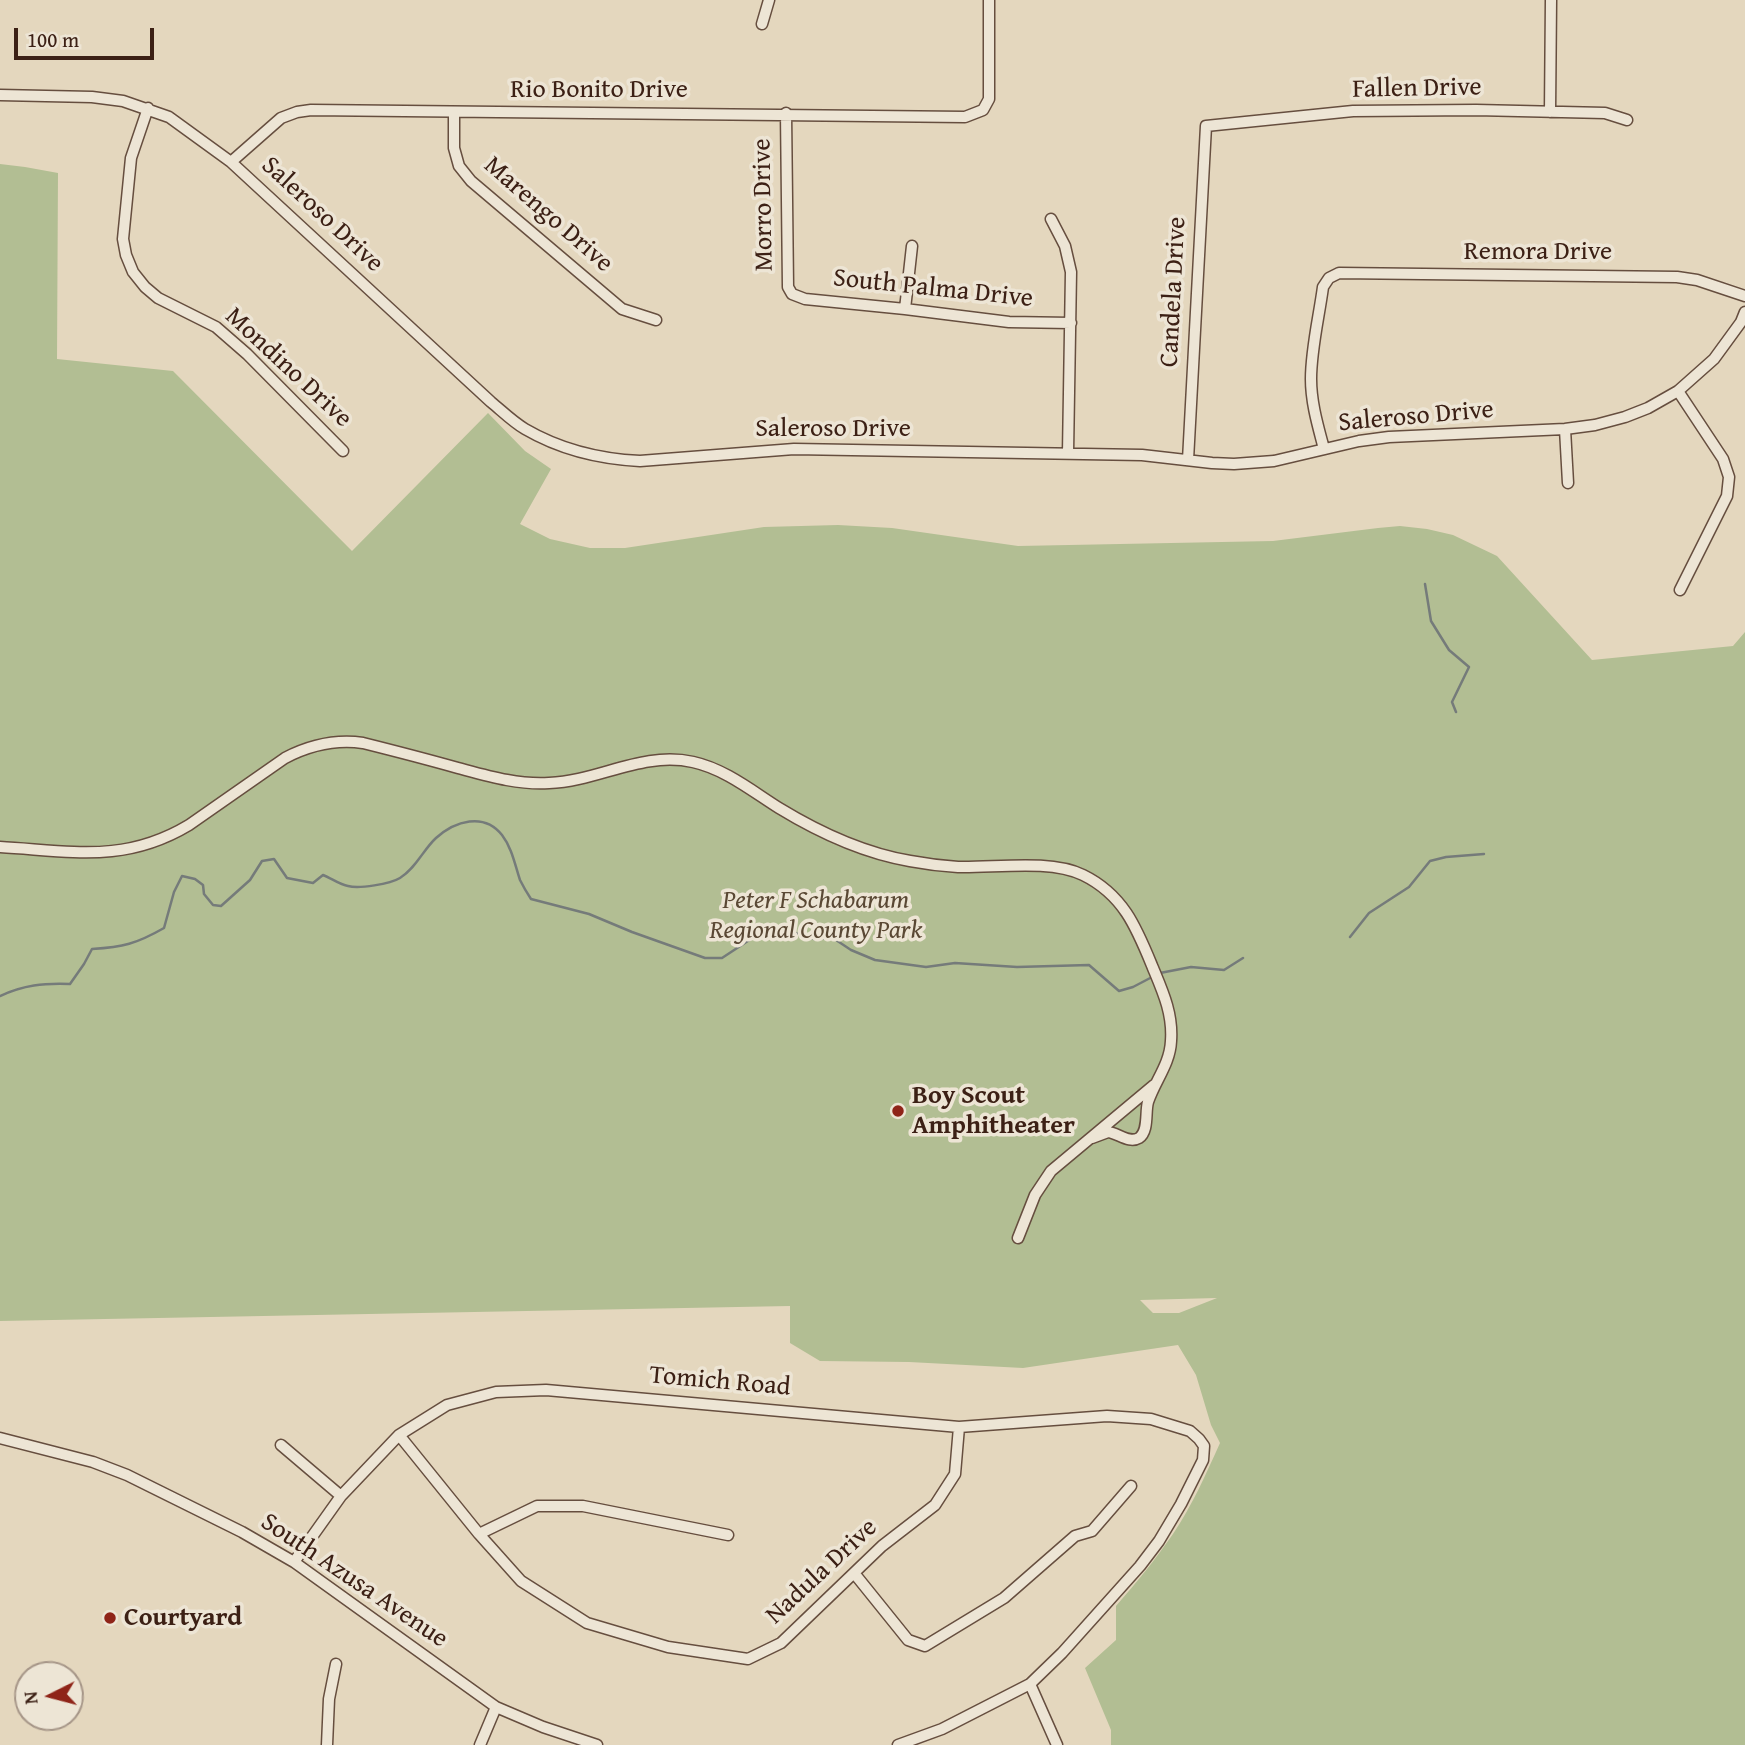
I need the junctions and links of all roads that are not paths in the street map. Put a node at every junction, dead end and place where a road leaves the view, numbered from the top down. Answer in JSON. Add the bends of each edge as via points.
{"nodes":[{"id":1,"x":769,"y":0,"type":"edge"},
{"id":2,"x":989,"y":0,"type":"edge"},
{"id":3,"x":1551,"y":0,"type":"edge"},
{"id":4,"x":762,"y":24,"type":"dead end"},
{"id":5,"x":0,"y":95,"type":"edge"},
{"id":6,"x":148,"y":108,"type":"junction"},
{"id":7,"x":1549,"y":112,"type":"junction"},
{"id":8,"x":454,"y":113,"type":"junction"},
{"id":9,"x":786,"y":113,"type":"junction"},
{"id":10,"x":1628,"y":120,"type":"dead end"},
{"id":11,"x":1206,"y":126,"type":"joint"},
{"id":12,"x":231,"y":162,"type":"junction"},
{"id":13,"x":1051,"y":219,"type":"dead end"},
{"id":14,"x":912,"y":246,"type":"dead end"},
{"id":15,"x":792,"y":295,"type":"joint"},
{"id":16,"x":1745,"y":296,"type":"edge"},
{"id":17,"x":905,"y":309,"type":"junction"},
{"id":18,"x":1745,"y":312,"type":"edge"},
{"id":19,"x":656,"y":320,"type":"dead end"},
{"id":20,"x":1070,"y":323,"type":"junction"},
{"id":21,"x":1678,"y":391,"type":"junction"},
{"id":22,"x":1565,"y":429,"type":"junction"},
{"id":23,"x":1324,"y":449,"type":"junction"},
{"id":24,"x":343,"y":451,"type":"dead end"},
{"id":25,"x":1068,"y":453,"type":"junction"},
{"id":26,"x":1188,"y":460,"type":"junction"},
{"id":27,"x":1567,"y":483,"type":"dead end"},
{"id":28,"x":1680,"y":590,"type":"dead end"},
{"id":29,"x":0,"y":847,"type":"edge"},
{"id":30,"x":1159,"y":1081,"type":"junction"},
{"id":31,"x":1092,"y":1138,"type":"junction"},
{"id":32,"x":1018,"y":1238,"type":"dead end"},
{"id":33,"x":959,"y":1427,"type":"junction"},
{"id":34,"x":399,"y":1435,"type":"junction"},
{"id":35,"x":0,"y":1438,"type":"edge"},
{"id":36,"x":281,"y":1445,"type":"dead end"},
{"id":37,"x":1131,"y":1486,"type":"dead end"},
{"id":38,"x":341,"y":1496,"type":"junction"},
{"id":39,"x":479,"y":1534,"type":"junction"},
{"id":40,"x":728,"y":1535,"type":"dead end"},
{"id":41,"x":294,"y":1562,"type":"junction"},
{"id":42,"x":855,"y":1573,"type":"junction"},
{"id":43,"x":336,"y":1664,"type":"dead end"},
{"id":44,"x":1030,"y":1684,"type":"junction"},
{"id":45,"x":496,"y":1707,"type":"junction"},
{"id":46,"x":327,"y":1745,"type":"edge"},
{"id":47,"x":480,"y":1745,"type":"edge"},
{"id":48,"x":597,"y":1745,"type":"edge"},
{"id":49,"x":898,"y":1745,"type":"edge"},
{"id":50,"x":1057,"y":1745,"type":"edge"}],
"edges":[{"from":1,"to":4,"type":"street"},
{"from":2,"to":9,"type":"street","name":"Rio Bonito Drive","via":[[989,99],[983,110],[965,117]]},
{"from":3,"to":7,"type":"street"},
{"from":5,"to":6,"type":"street","name":"Saleroso Drive","via":[[92,97]]},
{"from":6,"to":12,"type":"street","name":"Saleroso Drive","via":[[169,117]]},
{"from":6,"to":24,"type":"street","name":"Mondino Drive","via":[[131,158],[123,239],[133,272],[158,298],[216,327]]},
{"from":7,"to":10,"type":"street","name":"Fallen Drive","via":[[1605,113]]},
{"from":7,"to":11,"type":"street","name":"Fallen Drive","via":[[1353,111]]},
{"from":8,"to":9,"type":"street","name":"Rio Bonito Drive"},
{"from":8,"to":12,"type":"street","name":"Rio Bonito Drive","via":[[297,112],[281,118]]},
{"from":8,"to":19,"type":"street","name":"Marengo Drive","via":[[454,148],[459,166],[471,181],[622,309]]},
{"from":9,"to":15,"type":"street","name":"Morro Drive","via":[[788,287]]},
{"from":11,"to":26,"type":"street","name":"Candela Drive"},
{"from":12,"to":25,"type":"street","name":"Saleroso Drive","via":[[491,402],[524,429],[572,451],[640,461],[794,449]]},
{"from":13,"to":20,"type":"street","via":[[1065,246],[1071,272]]},
{"from":14,"to":17,"type":"street"},
{"from":15,"to":17,"type":"street","name":"South Palma Drive"},
{"from":16,"to":23,"type":"street","name":"Remora Drive","via":[[1677,277],[1339,273],[1323,287],[1311,379]]},
{"from":17,"to":20,"type":"street","name":"South Palma Drive","via":[[1009,322]]},
{"from":18,"to":21,"type":"street","name":"Saleroso Drive","via":[[1714,359]]},
{"from":20,"to":25,"type":"street"},
{"from":21,"to":22,"type":"street","name":"Saleroso Drive","via":[[1625,418]]},
{"from":21,"to":28,"type":"street","via":[[1723,459],[1729,477],[1727,496]]},
{"from":22,"to":23,"type":"street","name":"Saleroso Drive","via":[[1389,437]]},
{"from":22,"to":27,"type":"street"},
{"from":23,"to":26,"type":"street","name":"Saleroso Drive","via":[[1256,464]]},
{"from":25,"to":26,"type":"street","name":"Saleroso Drive"},
{"from":29,"to":30,"type":"street","via":[[108,852],[152,844],[189,825],[285,758],[326,743],[363,743],[537,784],[574,780],[649,760],[683,760],[719,771],[822,832],[884,856],[940,866],[1045,866],[1082,874],[1124,909],[1138,931],[1169,1009],[1171,1043]]},
{"from":30,"to":31,"type":"street"},
{"from":30,"to":31,"type":"street","via":[[1139,1138],[1108,1132]]},
{"from":31,"to":32,"type":"street","via":[[1045,1178]]},
{"from":33,"to":34,"type":"street","name":"Tomich Road","via":[[546,1390],[496,1392],[447,1405]]},
{"from":33,"to":42,"type":"street","name":"Nadula Drive","via":[[955,1474],[936,1505]]},
{"from":33,"to":44,"type":"street","name":"Tomich Road","via":[[1107,1416],[1151,1419],[1190,1432],[1204,1446],[1203,1460],[1159,1541]]},
{"from":34,"to":38,"type":"street","name":"Tomich Road"},
{"from":34,"to":39,"type":"street","name":"Nadula Drive"},
{"from":35,"to":41,"type":"street","name":"South Azusa Avenue","via":[[127,1475]]},
{"from":36,"to":38,"type":"street"},
{"from":37,"to":42,"type":"street","via":[[1092,1531],[1076,1536],[1004,1598],[925,1646],[908,1640]]},
{"from":38,"to":41,"type":"street","name":"Tomich Road"},
{"from":39,"to":40,"type":"street","via":[[537,1506],[583,1506]]},
{"from":39,"to":42,"type":"street","name":"Nadula Drive","via":[[521,1581],[587,1623],[668,1647],[748,1659],[781,1643]]},
{"from":41,"to":45,"type":"street","name":"South Azusa Avenue"},
{"from":43,"to":46,"type":"street"},
{"from":44,"to":49,"type":"street","via":[[942,1729]]},
{"from":44,"to":50,"type":"street"},
{"from":45,"to":47,"type":"street"},
{"from":45,"to":48,"type":"street","name":"South Azusa Avenue"}]}
